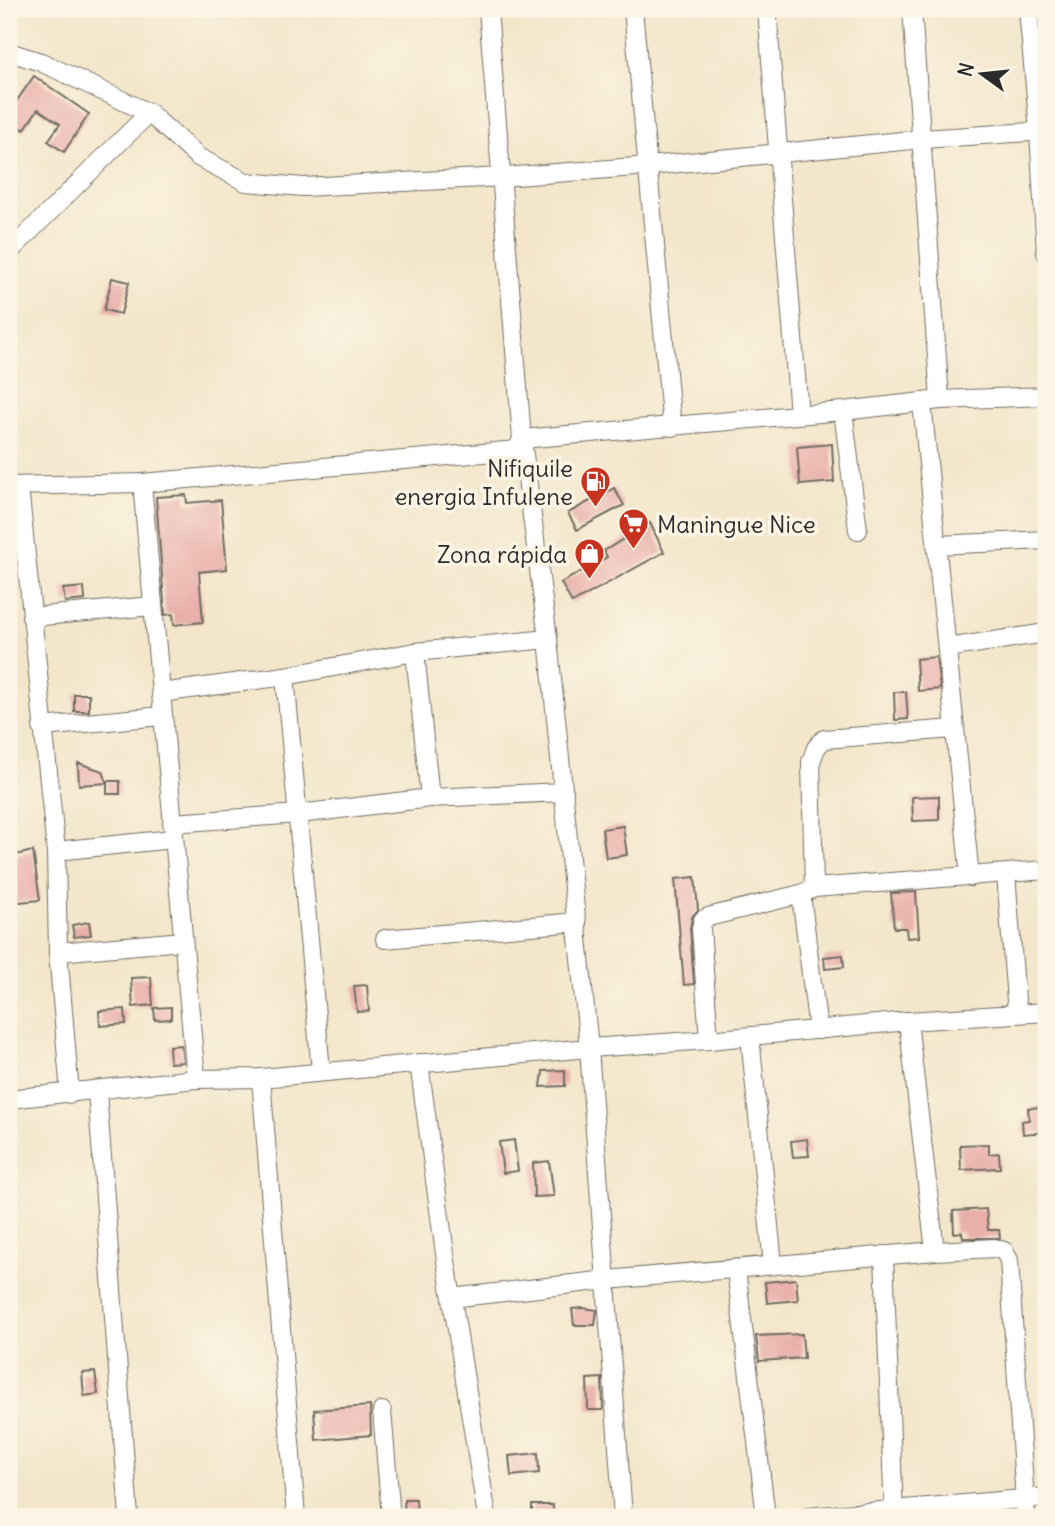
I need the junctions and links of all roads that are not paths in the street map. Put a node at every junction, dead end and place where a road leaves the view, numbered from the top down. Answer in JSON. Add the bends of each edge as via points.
{"nodes":[{"id":1,"x":488,"y":9,"type":"edge"},
{"id":2,"x":633,"y":9,"type":"edge"},
{"id":3,"x":767,"y":9,"type":"edge"},
{"id":4,"x":912,"y":9,"type":"edge"},
{"id":5,"x":1028,"y":9,"type":"edge"},
{"id":6,"x":9,"y":52,"type":"edge"},
{"id":7,"x":149,"y":113,"type":"junction"},
{"id":8,"x":1043,"y":131,"type":"edge"},
{"id":9,"x":922,"y":139,"type":"junction"},
{"id":10,"x":780,"y":152,"type":"junction"},
{"id":11,"x":649,"y":166,"type":"junction"},
{"id":12,"x":503,"y":177,"type":"junction"},
{"id":13,"x":9,"y":252,"type":"edge"},
{"id":14,"x":1046,"y":253,"type":"edge"},
{"id":15,"x":1046,"y":396,"type":"edge"},
{"id":16,"x":940,"y":400,"type":"junction"},
{"id":17,"x":922,"y":403,"type":"junction"},
{"id":18,"x":843,"y":411,"type":"junction"},
{"id":19,"x":799,"y":414,"type":"junction"},
{"id":20,"x":672,"y":427,"type":"junction"},
{"id":21,"x":522,"y":439,"type":"junction"},
{"id":22,"x":142,"y":483,"type":"junction"},
{"id":23,"x":14,"y":486,"type":"edge"},
{"id":24,"x":858,"y":530,"type":"dead end"},
{"id":25,"x":1046,"y":540,"type":"edge"},
{"id":26,"x":936,"y":545,"type":"junction"},
{"id":27,"x":153,"y":606,"type":"junction"},
{"id":28,"x":31,"y":617,"type":"junction"},
{"id":29,"x":1046,"y":633,"type":"edge"},
{"id":30,"x":548,"y":639,"type":"junction"},
{"id":31,"x":947,"y":648,"type":"junction"},
{"id":32,"x":415,"y":652,"type":"junction"},
{"id":33,"x":285,"y":676,"type":"junction"},
{"id":34,"x":161,"y":693,"type":"junction"},
{"id":35,"x":163,"y":716,"type":"junction"},
{"id":36,"x":42,"y":727,"type":"junction"},
{"id":37,"x":954,"y":729,"type":"junction"},
{"id":38,"x":564,"y":792,"type":"junction"},
{"id":39,"x":430,"y":798,"type":"junction"},
{"id":40,"x":299,"y":814,"type":"junction"},
{"id":41,"x":172,"y":831,"type":"junction"},
{"id":42,"x":56,"y":851,"type":"junction"},
{"id":43,"x":1046,"y":870,"type":"edge"},
{"id":44,"x":1006,"y":874,"type":"junction"},
{"id":45,"x":970,"y":877,"type":"junction"},
{"id":46,"x":808,"y":891,"type":"junction"},
{"id":47,"x":577,"y":922,"type":"junction"},
{"id":48,"x":385,"y":939,"type":"dead end"},
{"id":49,"x":183,"y":941,"type":"junction"},
{"id":50,"x":58,"y":951,"type":"junction"},
{"id":51,"x":1046,"y":1012,"type":"edge"},
{"id":52,"x":1017,"y":1013,"type":"junction"},
{"id":53,"x":908,"y":1021,"type":"junction"},
{"id":54,"x":818,"y":1030,"type":"junction"},
{"id":55,"x":750,"y":1037,"type":"junction"},
{"id":56,"x":709,"y":1040,"type":"junction"},
{"id":57,"x":589,"y":1048,"type":"junction"},
{"id":58,"x":419,"y":1063,"type":"junction"},
{"id":59,"x":321,"y":1071,"type":"junction"},
{"id":60,"x":261,"y":1078,"type":"junction"},
{"id":61,"x":196,"y":1079,"type":"junction"},
{"id":62,"x":97,"y":1091,"type":"junction"},
{"id":63,"x":70,"y":1094,"type":"junction"},
{"id":64,"x":9,"y":1099,"type":"edge"},
{"id":65,"x":935,"y":1251,"type":"junction"},
{"id":66,"x":884,"y":1255,"type":"junction"},
{"id":67,"x":773,"y":1265,"type":"junction"},
{"id":68,"x":736,"y":1269,"type":"junction"},
{"id":69,"x":607,"y":1280,"type":"junction"},
{"id":70,"x":452,"y":1298,"type":"junction"},
{"id":71,"x":382,"y":1412,"type":"dead end"},
{"id":72,"x":1046,"y":1497,"type":"edge"},
{"id":73,"x":1024,"y":1499,"type":"junction"},
{"id":74,"x":894,"y":1513,"type":"edge"},
{"id":75,"x":129,"y":1517,"type":"edge"},
{"id":76,"x":296,"y":1517,"type":"edge"},
{"id":77,"x":391,"y":1517,"type":"edge"},
{"id":78,"x":487,"y":1517,"type":"edge"},
{"id":79,"x":623,"y":1517,"type":"edge"},
{"id":80,"x":766,"y":1517,"type":"edge"},
{"id":81,"x":808,"y":1517,"type":"edge"},
{"id":82,"x":1026,"y":1517,"type":"edge"}],
"edges":[{"from":1,"to":12,"type":"street"},
{"from":2,"to":11,"type":"street"},
{"from":3,"to":10,"type":"street"},
{"from":4,"to":9,"type":"street"},
{"from":5,"to":8,"type":"street"},
{"from":6,"to":7,"type":"street","via":[[41,62]]},
{"from":7,"to":12,"type":"street","via":[[198,157],[246,182],[303,187]]},
{"from":7,"to":13,"type":"street"},
{"from":8,"to":9,"type":"street"},
{"from":8,"to":14,"type":"street"},
{"from":9,"to":10,"type":"street"},
{"from":9,"to":16,"type":"street"},
{"from":10,"to":11,"type":"street"},
{"from":10,"to":19,"type":"street"},
{"from":11,"to":12,"type":"street"},
{"from":11,"to":20,"type":"street"},
{"from":12,"to":21,"type":"street"},
{"from":15,"to":16,"type":"street"},
{"from":16,"to":17,"type":"street"},
{"from":17,"to":18,"type":"street"},
{"from":17,"to":26,"type":"street"},
{"from":18,"to":19,"type":"street"},
{"from":18,"to":24,"type":"street"},
{"from":19,"to":20,"type":"street"},
{"from":20,"to":21,"type":"street"},
{"from":21,"to":22,"type":"street","via":[[517,450]]},
{"from":21,"to":30,"type":"street"},
{"from":22,"to":23,"type":"street"},
{"from":22,"to":27,"type":"street"},
{"from":23,"to":28,"type":"street"},
{"from":25,"to":26,"type":"street"},
{"from":26,"to":31,"type":"street"},
{"from":27,"to":28,"type":"street"},
{"from":27,"to":34,"type":"street"},
{"from":28,"to":36,"type":"street"},
{"from":29,"to":31,"type":"street"},
{"from":30,"to":32,"type":"street"},
{"from":30,"to":38,"type":"street"},
{"from":31,"to":37,"type":"street"},
{"from":32,"to":33,"type":"street"},
{"from":32,"to":39,"type":"street"},
{"from":33,"to":34,"type":"street"},
{"from":33,"to":40,"type":"street"},
{"from":34,"to":35,"type":"street"},
{"from":35,"to":36,"type":"street"},
{"from":35,"to":41,"type":"street"},
{"from":36,"to":42,"type":"street"},
{"from":37,"to":45,"type":"street"},
{"from":37,"to":46,"type":"street","via":[[824,740],[816,748],[811,762]]},
{"from":38,"to":39,"type":"street"},
{"from":38,"to":47,"type":"street"},
{"from":39,"to":40,"type":"street"},
{"from":40,"to":41,"type":"street"},
{"from":40,"to":59,"type":"street"},
{"from":41,"to":42,"type":"street"},
{"from":41,"to":49,"type":"street"},
{"from":42,"to":50,"type":"street"},
{"from":43,"to":44,"type":"street"},
{"from":44,"to":45,"type":"street"},
{"from":44,"to":52,"type":"street"},
{"from":45,"to":46,"type":"street"},
{"from":46,"to":54,"type":"street"},
{"from":46,"to":56,"type":"street","via":[[703,920]]},
{"from":47,"to":48,"type":"street"},
{"from":47,"to":57,"type":"street"},
{"from":49,"to":50,"type":"street"},
{"from":49,"to":61,"type":"street"},
{"from":50,"to":63,"type":"street"},
{"from":51,"to":52,"type":"street"},
{"from":52,"to":53,"type":"street"},
{"from":53,"to":54,"type":"street"},
{"from":53,"to":65,"type":"street"},
{"from":54,"to":55,"type":"street"},
{"from":55,"to":56,"type":"street"},
{"from":55,"to":67,"type":"street"},
{"from":56,"to":57,"type":"street"},
{"from":57,"to":58,"type":"street"},
{"from":57,"to":69,"type":"street"},
{"from":58,"to":59,"type":"street"},
{"from":58,"to":70,"type":"street"},
{"from":59,"to":60,"type":"street"},
{"from":60,"to":61,"type":"street"},
{"from":60,"to":76,"type":"street"},
{"from":61,"to":62,"type":"street"},
{"from":62,"to":63,"type":"street"},
{"from":62,"to":75,"type":"street"},
{"from":63,"to":64,"type":"street"},
{"from":65,"to":66,"type":"street"},
{"from":65,"to":73,"type":"street","via":[[995,1248],[1009,1259]]},
{"from":66,"to":67,"type":"street"},
{"from":66,"to":74,"type":"street"},
{"from":67,"to":68,"type":"street"},
{"from":68,"to":69,"type":"street"},
{"from":68,"to":80,"type":"street"},
{"from":69,"to":70,"type":"street"},
{"from":69,"to":79,"type":"street"},
{"from":70,"to":78,"type":"street"},
{"from":71,"to":77,"type":"street"},
{"from":72,"to":73,"type":"street"},
{"from":73,"to":74,"type":"street"},
{"from":73,"to":82,"type":"street"},
{"from":74,"to":81,"type":"street"}]}
